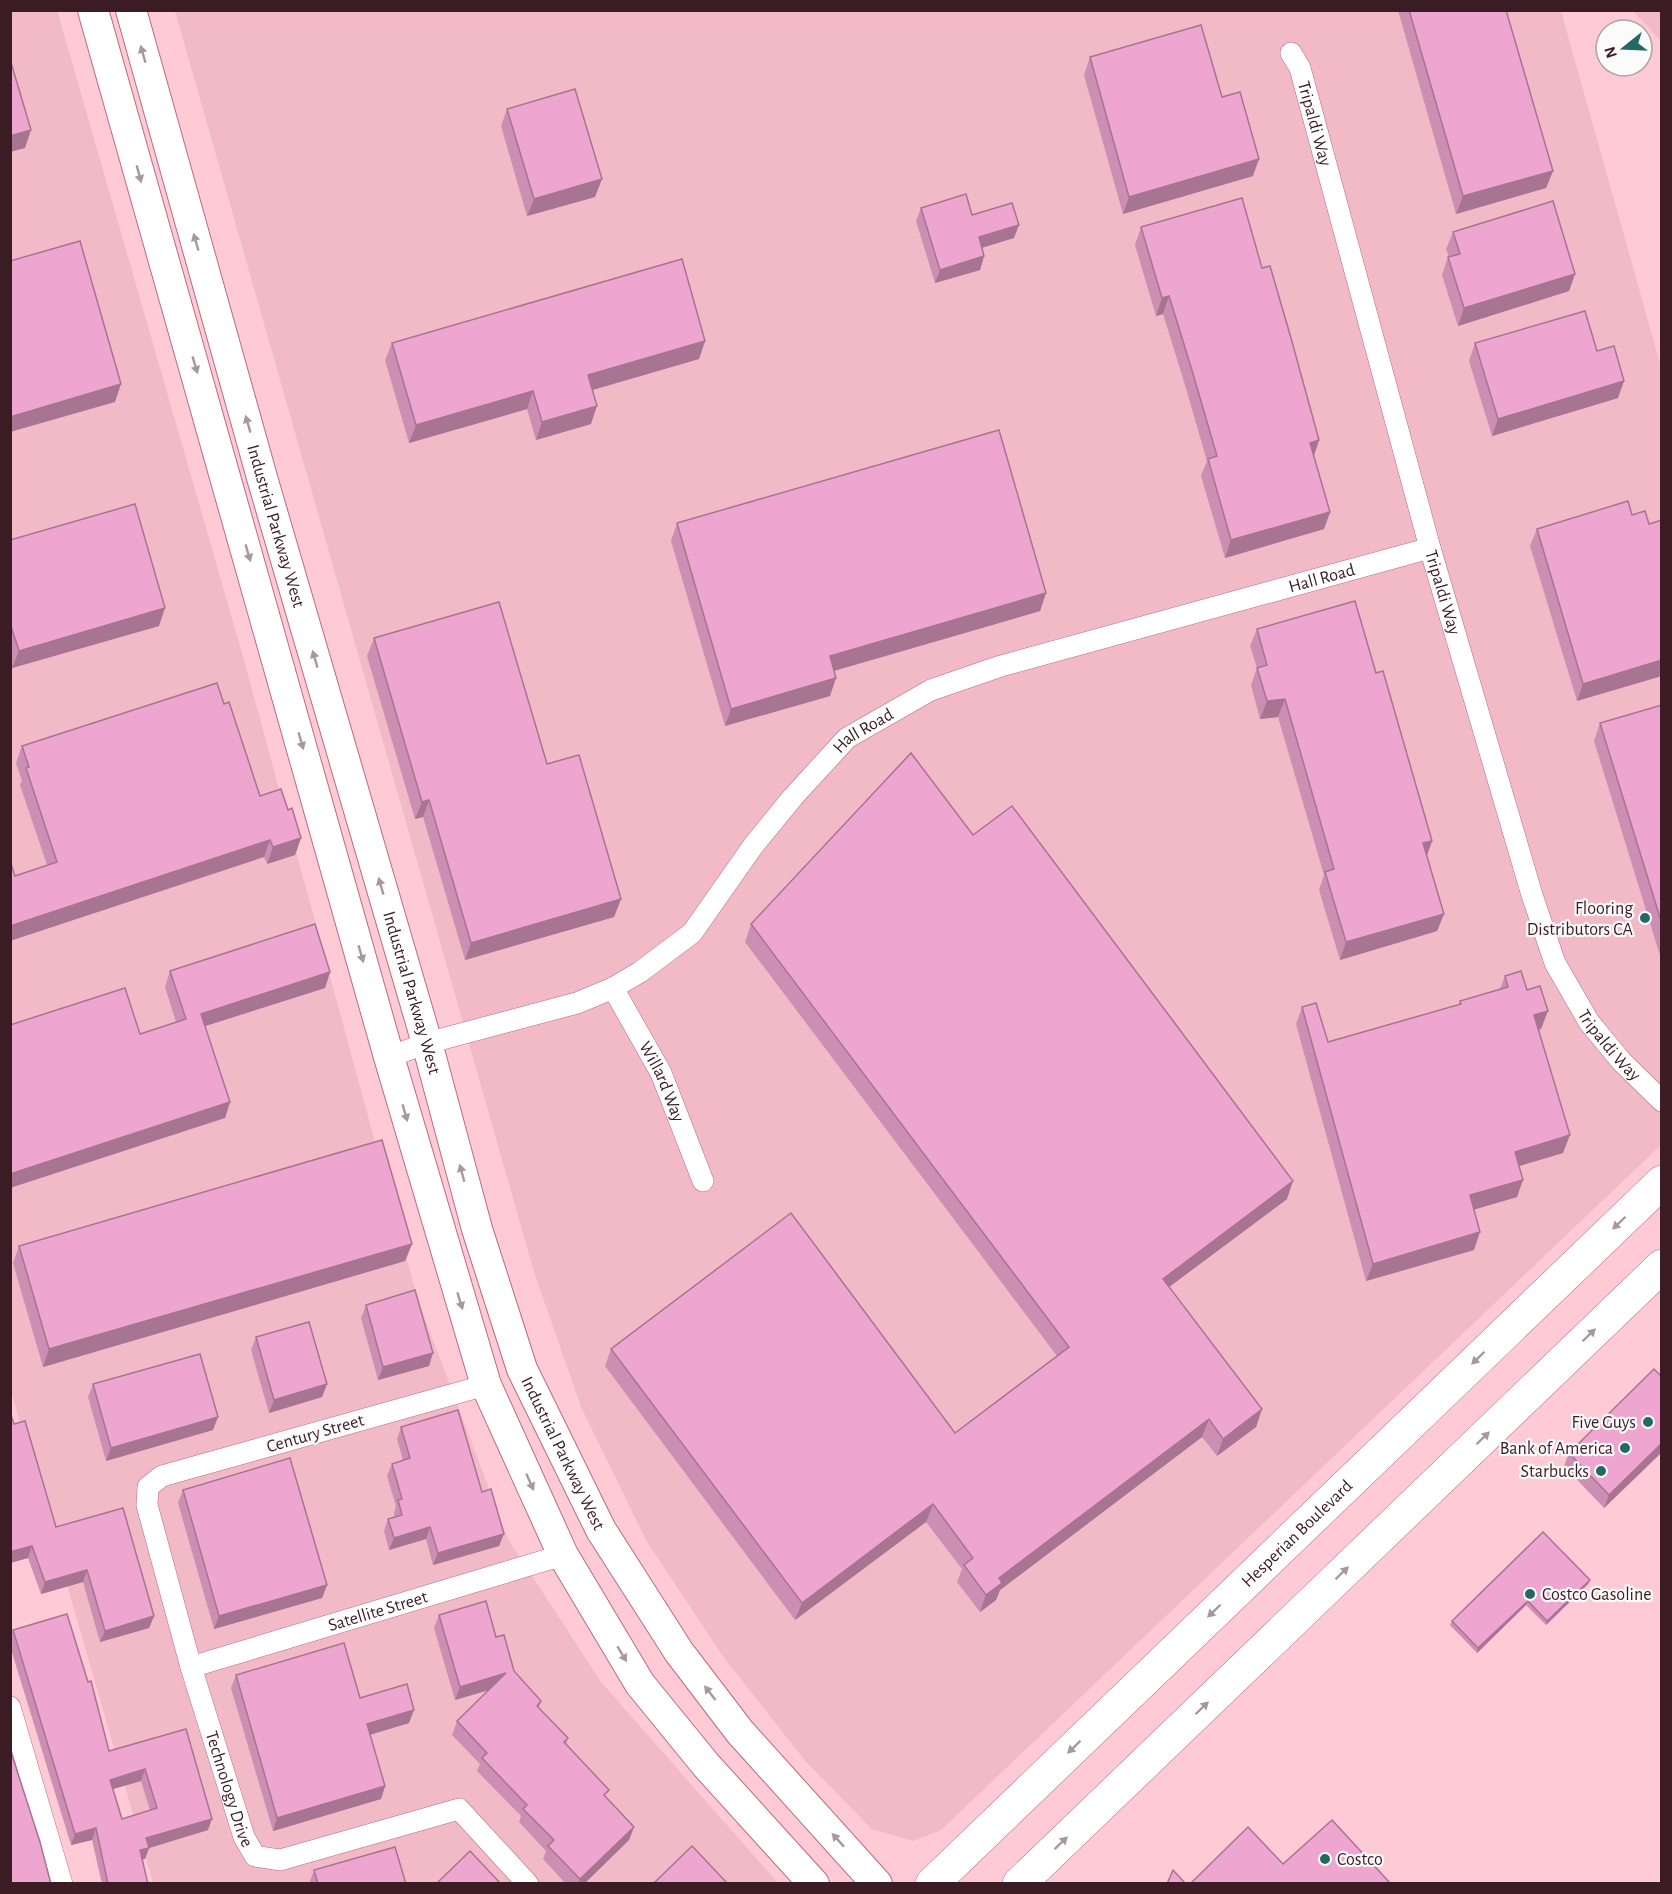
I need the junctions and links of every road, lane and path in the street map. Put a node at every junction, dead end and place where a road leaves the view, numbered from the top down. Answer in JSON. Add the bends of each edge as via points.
{"nodes":[{"id":1,"x":93,"y":10,"type":"edge"},
{"id":2,"x":131,"y":10,"type":"edge"},
{"id":3,"x":1291,"y":53,"type":"dead end"},
{"id":4,"x":212,"y":298,"type":"junction"},
{"id":5,"x":179,"y":309,"type":"junction"},
{"id":6,"x":1430,"y":548,"type":"junction"},
{"id":7,"x":613,"y":988,"type":"junction"},
{"id":8,"x":427,"y":1043,"type":"junction"},
{"id":9,"x":389,"y":1057,"type":"junction"},
{"id":10,"x":1662,"y":1101,"type":"edge"},
{"id":11,"x":703,"y":1181,"type":"dead end"},
{"id":12,"x":1662,"y":1182,"type":"edge"},
{"id":13,"x":1662,"y":1266,"type":"edge"},
{"id":14,"x":486,"y":1385,"type":"junction"},
{"id":15,"x":148,"y":1487,"type":"joint"},
{"id":16,"x":563,"y":1555,"type":"junction"},
{"id":17,"x":191,"y":1667,"type":"junction"},
{"id":18,"x":12,"y":1716,"type":"edge"},
{"id":19,"x":62,"y":1884,"type":"edge"},
{"id":20,"x":528,"y":1884,"type":"edge"},
{"id":21,"x":814,"y":1884,"type":"edge"},
{"id":22,"x":877,"y":1884,"type":"edge"},
{"id":23,"x":932,"y":1884,"type":"edge"},
{"id":24,"x":1019,"y":1884,"type":"edge"}],
"edges":[{"from":1,"to":5,"type":"main road","name":"Industrial Parkway West","one_way":true},
{"from":4,"to":2,"type":"main road","name":"Industrial Parkway West","one_way":true},
{"from":3,"to":6,"type":"street","name":"Tripaldi Way","via":[[1300,68]]},
{"from":4,"to":5,"type":"main road"},
{"from":8,"to":4,"type":"main road","name":"Industrial Parkway West","one_way":true},
{"from":5,"to":9,"type":"main road","name":"Industrial Parkway West","one_way":true},
{"from":6,"to":7,"type":"street","name":"Hall Road","via":[[1001,666],[931,690],[847,738],[753,846],[692,933]]},
{"from":6,"to":10,"type":"street","name":"Tripaldi Way","via":[[1555,963],[1589,1022]]},
{"from":7,"to":8,"type":"street","name":"Hall Road","via":[[577,1003]]},
{"from":7,"to":11,"type":"street","name":"Willard Way","via":[[661,1073]]},
{"from":8,"to":9,"type":"street","name":"Hall Road"},
{"from":22,"to":8,"type":"main road","name":"Industrial Parkway West","one_way":true,"via":[[740,1732],[679,1652],[601,1530],[522,1369],[477,1229]]},
{"from":9,"to":14,"type":"main road","name":"Industrial Parkway West","one_way":true},
{"from":12,"to":23,"type":"main road","name":"Hesperian Boulevard","one_way":true},
{"from":24,"to":13,"type":"main road","one_way":true},
{"from":14,"to":15,"type":"street","name":"Century Street","via":[[162,1476]]},
{"from":14,"to":16,"type":"main road","name":"Industrial Parkway West","one_way":true},
{"from":15,"to":17,"type":"street","name":"Technology Drive","via":[[147,1505]]},
{"from":16,"to":17,"type":"street","name":"Satellite Street"},
{"from":16,"to":21,"type":"main road","name":"Industrial Parkway West","one_way":true,"via":[[639,1684]]},
{"from":17,"to":20,"type":"street","name":"Technology Drive","via":[[244,1838],[255,1857],[280,1860],[459,1809]]},
{"from":18,"to":19,"type":"street"}]}
